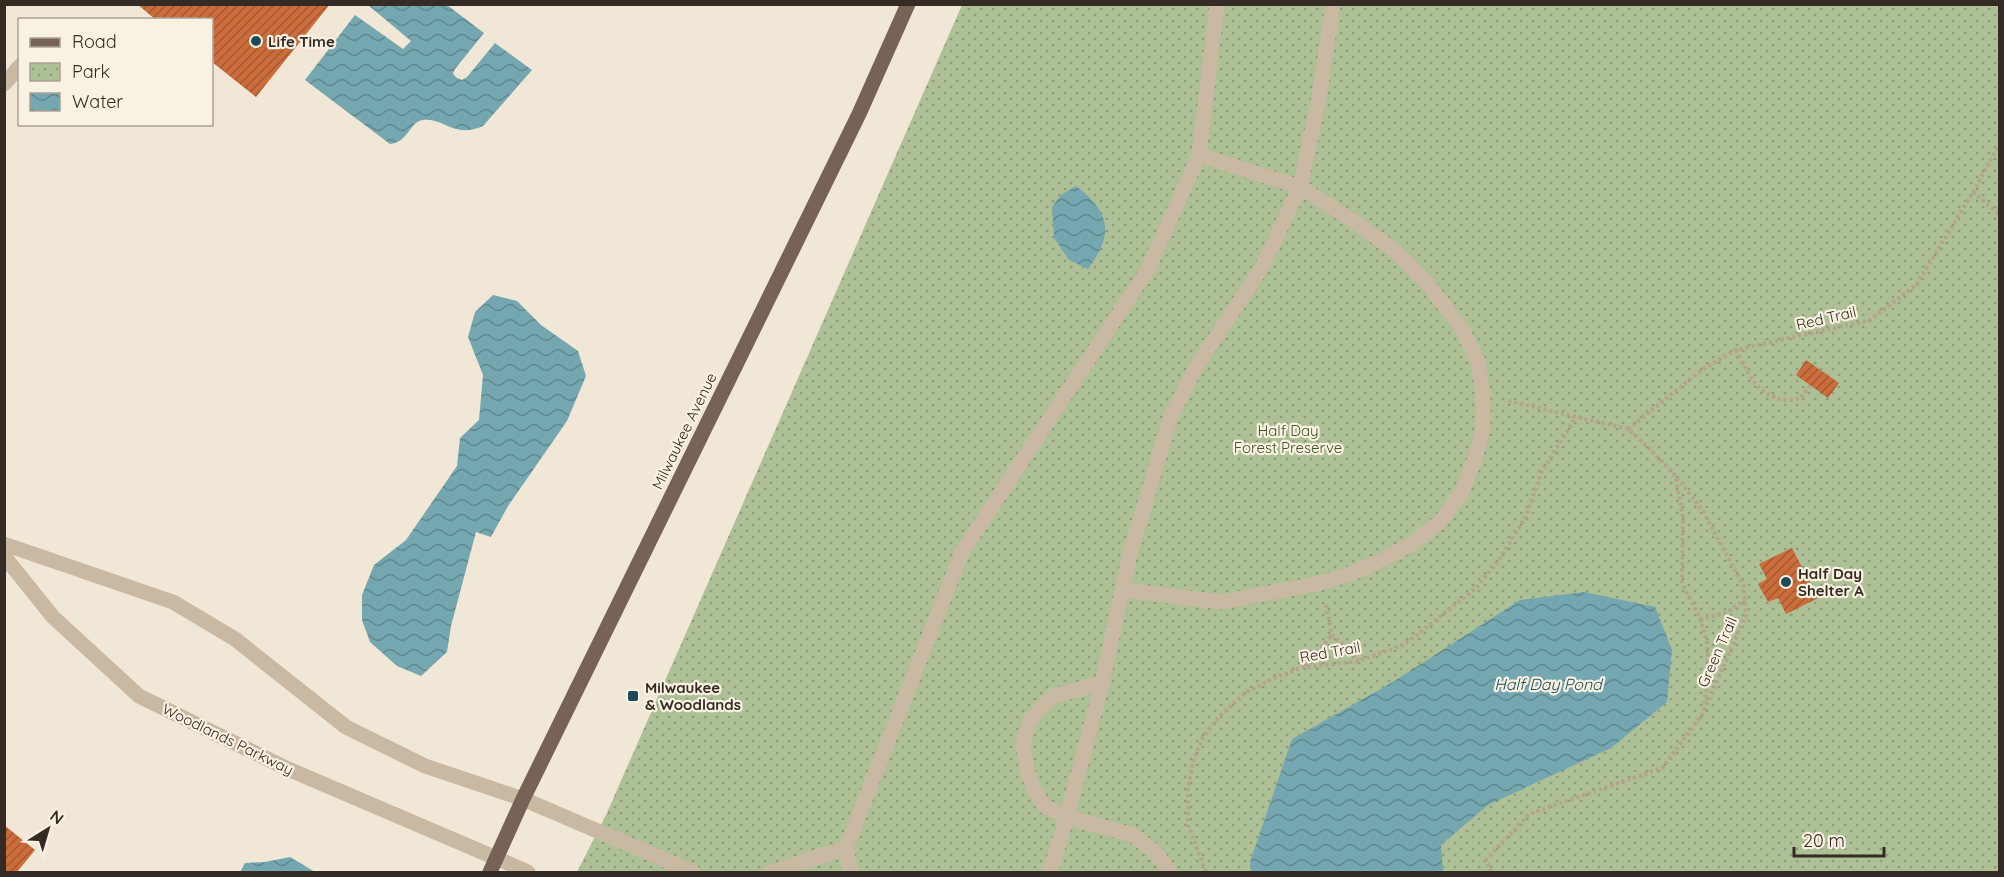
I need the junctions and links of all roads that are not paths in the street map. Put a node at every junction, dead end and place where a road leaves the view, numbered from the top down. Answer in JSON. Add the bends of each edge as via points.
{"nodes":[{"id":1,"x":908,"y":4,"type":"edge"},
{"id":2,"x":1217,"y":4,"type":"edge"},
{"id":3,"x":1333,"y":4,"type":"edge"},
{"id":4,"x":18,"y":68,"type":"edge"},
{"id":5,"x":4,"y":84,"type":"edge"},
{"id":6,"x":1199,"y":155,"type":"junction"},
{"id":7,"x":1300,"y":187,"type":"junction"},
{"id":8,"x":4,"y":544,"type":"edge"},
{"id":9,"x":4,"y":556,"type":"edge"},
{"id":10,"x":1123,"y":590,"type":"junction"},
{"id":11,"x":1102,"y":683,"type":"junction"},
{"id":12,"x":523,"y":799,"type":"junction"},
{"id":13,"x":1067,"y":817,"type":"junction"},
{"id":14,"x":846,"y":848,"type":"junction"},
{"id":15,"x":496,"y":858,"type":"junction"},
{"id":16,"x":490,"y":873,"type":"edge"},
{"id":17,"x":528,"y":873,"type":"edge"},
{"id":18,"x":693,"y":873,"type":"edge"},
{"id":19,"x":772,"y":873,"type":"edge"},
{"id":20,"x":851,"y":873,"type":"edge"},
{"id":21,"x":1050,"y":873,"type":"edge"},
{"id":22,"x":1170,"y":873,"type":"edge"}],
"edges":[{"from":1,"to":12,"type":"main road","name":"Milwaukee Avenue","via":[[859,114]]},
{"from":2,"to":6,"type":"street"},
{"from":3,"to":7,"type":"street"},
{"from":4,"to":5,"type":"street"},
{"from":6,"to":7,"type":"street"},
{"from":6,"to":14,"type":"street","via":[[1148,268],[962,552]]},
{"from":7,"to":10,"type":"street","via":[[1262,267],[1195,369],[1172,416],[1130,554]]},
{"from":7,"to":10,"type":"street","via":[[1394,250],[1426,282],[1460,326],[1478,361],[1484,429],[1460,495],[1440,522],[1410,545],[1350,574],[1321,583],[1221,602]]},
{"from":8,"to":12,"type":"street","via":[[173,602],[235,639],[346,727],[425,766]]},
{"from":9,"to":15,"type":"street","name":"Woodlands Parkway","via":[[53,617],[139,696],[288,769]]},
{"from":10,"to":11,"type":"street"},
{"from":11,"to":13,"type":"street"},
{"from":11,"to":13,"type":"street","via":[[1053,696],[1030,720],[1023,744],[1027,770],[1044,806]]},
{"from":12,"to":15,"type":"main road","name":"Milwaukee Avenue"},
{"from":12,"to":18,"type":"street"},
{"from":13,"to":21,"type":"street"},
{"from":13,"to":22,"type":"street","via":[[1133,835],[1156,853]]},
{"from":14,"to":19,"type":"street"},
{"from":14,"to":20,"type":"street"},
{"from":15,"to":16,"type":"main road","name":"Milwaukee Avenue"},
{"from":15,"to":17,"type":"street","name":"Woodlands Parkway"}]}
